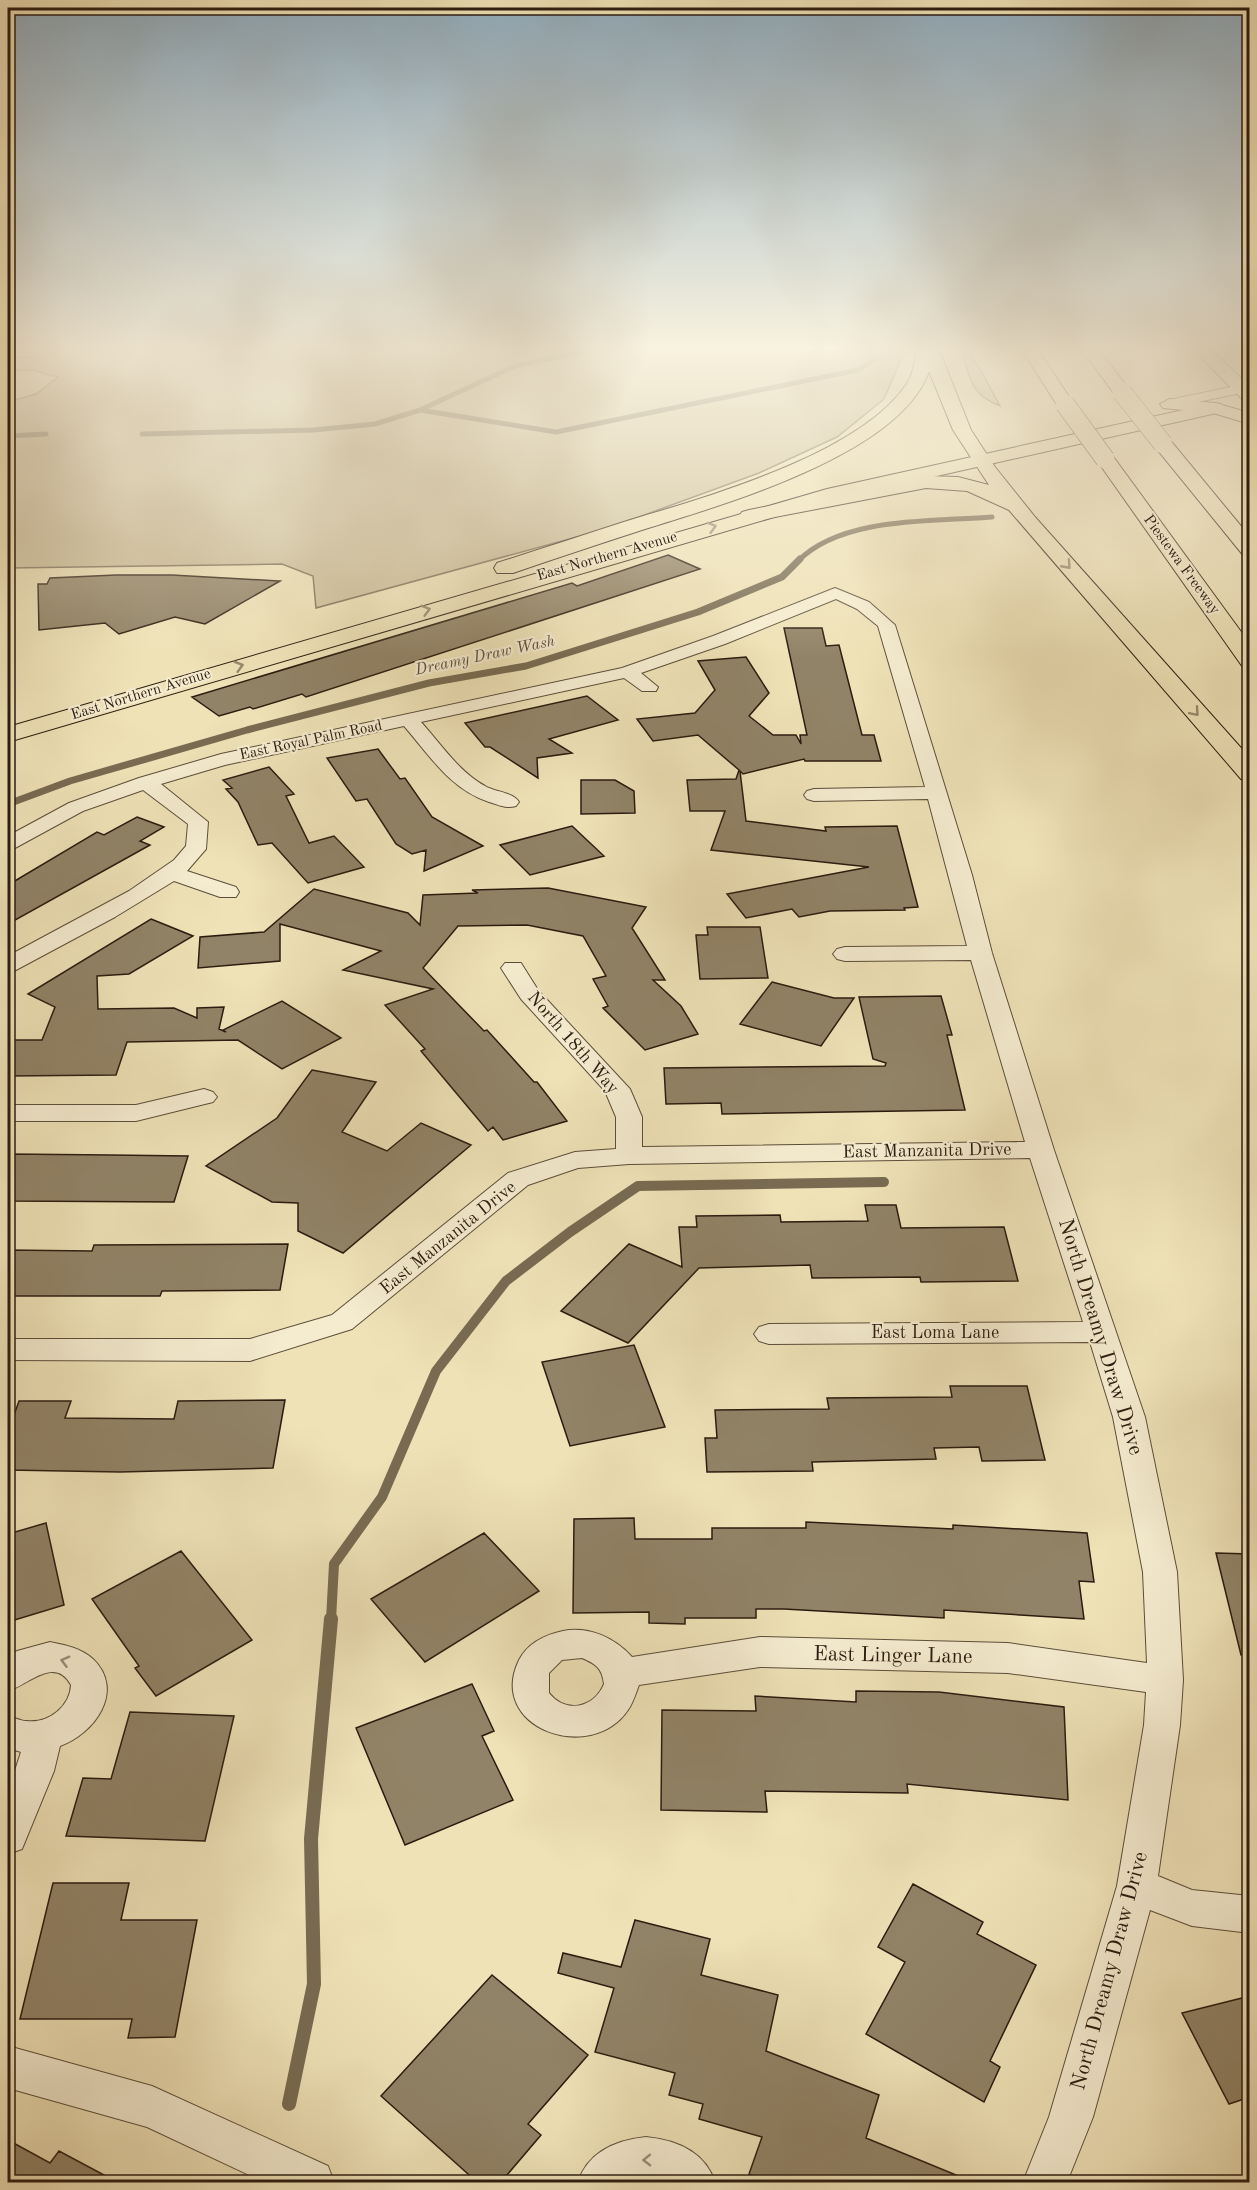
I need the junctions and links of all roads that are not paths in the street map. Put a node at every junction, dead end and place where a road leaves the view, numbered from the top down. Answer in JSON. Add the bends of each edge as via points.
{"nodes":[{"id":1,"x":830,"y":452,"type":"edge"},
{"id":2,"x":974,"y":452,"type":"edge"},
{"id":3,"x":975,"y":452,"type":"joint"},
{"id":4,"x":1100,"y":452,"type":"edge"},
{"id":5,"x":1170,"y":452,"type":"edge"},
{"id":6,"x":749,"y":516,"type":"junction"},
{"id":7,"x":1028,"y":521,"type":"junction"},
{"id":8,"x":1250,"y":551,"type":"edge"},
{"id":9,"x":505,"y":568,"type":"junction"},
{"id":10,"x":835,"y":593,"type":"joint"},
{"id":11,"x":1250,"y":661,"type":"edge"},
{"id":12,"x":627,"y":672,"type":"junction"},
{"id":13,"x":650,"y":687,"type":"dead end"},
{"id":14,"x":8,"y":712,"type":"edge"},
{"id":15,"x":409,"y":720,"type":"junction"},
{"id":16,"x":8,"y":735,"type":"edge"},
{"id":17,"x":1250,"y":774,"type":"edge"},
{"id":18,"x":146,"y":782,"type":"junction"},
{"id":19,"x":934,"y":793,"type":"junction"},
{"id":20,"x":814,"y":795,"type":"dead end"},
{"id":21,"x":509,"y":802,"type":"dead end"},
{"id":22,"x":8,"y":844,"type":"edge"},
{"id":23,"x":172,"y":873,"type":"junction"},
{"id":24,"x":228,"y":892,"type":"dead end"},
{"id":25,"x":981,"y":953,"type":"junction"},
{"id":26,"x":845,"y":954,"type":"dead end"},
{"id":27,"x":8,"y":965,"type":"edge"},
{"id":28,"x":513,"y":968,"type":"dead end"},
{"id":29,"x":204,"y":1097,"type":"dead end"},
{"id":30,"x":8,"y":1113,"type":"edge"},
{"id":31,"x":1041,"y":1150,"type":"junction"},
{"id":32,"x":629,"y":1156,"type":"junction"},
{"id":33,"x":1101,"y":1332,"type":"junction"},
{"id":34,"x":769,"y":1334,"type":"dead end"},
{"id":35,"x":8,"y":1350,"type":"edge"},
{"id":36,"x":622,"y":1673,"type":"dead end"},
{"id":37,"x":8,"y":1676,"type":"edge"},
{"id":38,"x":1165,"y":1680,"type":"junction"},
{"id":39,"x":8,"y":1731,"type":"edge"},
{"id":40,"x":44,"y":1736,"type":"junction"},
{"id":41,"x":8,"y":1837,"type":"edge"},
{"id":42,"x":1137,"y":1886,"type":"junction"},
{"id":43,"x":1250,"y":1915,"type":"edge"},
{"id":44,"x":8,"y":2067,"type":"edge"},
{"id":45,"x":312,"y":2182,"type":"edge"},
{"id":46,"x":600,"y":2182,"type":"edge"},
{"id":47,"x":693,"y":2182,"type":"edge"},
{"id":48,"x":1045,"y":2182,"type":"edge"}],
"edges":[{"from":1,"to":9,"type":"main road","via":[[778,476]]},
{"from":2,"to":9,"type":"main road","name":"East Northern Avenue","via":[[833,478]]},
{"from":3,"to":6,"type":"main road","name":"East Northern Avenue"},
{"from":3,"to":7,"type":"main road"},
{"from":4,"to":11,"type":"main road","name":"Piestewa Freeway","bridge":true},
{"from":5,"to":8,"type":"main road","bridge":true},
{"from":6,"to":7,"type":"main road","via":[[903,484],[937,482],[987,490]]},
{"from":16,"to":6,"type":"main road","name":"East Northern Avenue","one_way":true},
{"from":7,"to":17,"type":"main road","one_way":true},
{"from":9,"to":14,"type":"main road","name":"East Northern Avenue"},
{"from":10,"to":12,"type":"street","name":"East Royal Palm Road"},
{"from":10,"to":19,"type":"street","name":"North Dreamy Draw Drive","via":[[874,610],[890,632]]},
{"from":12,"to":13,"type":"street"},
{"from":12,"to":15,"type":"street","name":"East Royal Palm Road"},
{"from":15,"to":18,"type":"street","name":"East Royal Palm Road","via":[[221,760]]},
{"from":15,"to":21,"type":"street","via":[[464,783],[482,794]]},
{"from":18,"to":22,"type":"street","name":"East Royal Palm Road","via":[[76,807]]},
{"from":18,"to":23,"type":"street","via":[[198,822],[194,852]]},
{"from":19,"to":20,"type":"street"},
{"from":19,"to":25,"type":"street","name":"North Dreamy Draw Drive"},
{"from":23,"to":24,"type":"street"},
{"from":23,"to":27,"type":"street"},
{"from":25,"to":26,"type":"street"},
{"from":25,"to":31,"type":"street","name":"North Dreamy Draw Drive"},
{"from":28,"to":32,"type":"street","name":"North 18th Way","via":[[530,994],[617,1089],[629,1117]]},
{"from":29,"to":30,"type":"street","via":[[136,1113]]},
{"from":31,"to":32,"type":"street","name":"East Manzanita Drive"},
{"from":31,"to":33,"type":"street","name":"North Dreamy Draw Drive"},
{"from":32,"to":35,"type":"street","name":"East Manzanita Drive","via":[[575,1160],[518,1179],[342,1322],[250,1350]]},
{"from":33,"to":34,"type":"street","name":"East Loma Lane"},
{"from":33,"to":38,"type":"street","name":"North Dreamy Draw Drive","via":[[1129,1417],[1150,1514],[1160,1572]]},
{"from":36,"to":38,"type":"street","name":"East Linger Lane","via":[[760,1652],[1008,1658]]},
{"from":40,"to":37,"type":"street","one_way":true,"via":[[77,1718],[86,1705],[88,1676],[74,1662],[61,1658],[40,1659]]},
{"from":38,"to":42,"type":"street","name":"North Dreamy Draw Drive","via":[[1162,1725]]},
{"from":39,"to":40,"type":"street","via":[[26,1738]]},
{"from":40,"to":41,"type":"street","via":[[35,1771]]},
{"from":42,"to":43,"type":"street","via":[[1192,1908]]},
{"from":42,"to":48,"type":"street","name":"North Dreamy Draw Drive","via":[[1071,2118]]},
{"from":44,"to":45,"type":"street","via":[[152,2107]]},
{"from":47,"to":46,"type":"street","one_way":true,"via":[[679,2168],[646,2158],[621,2164]]}]}
